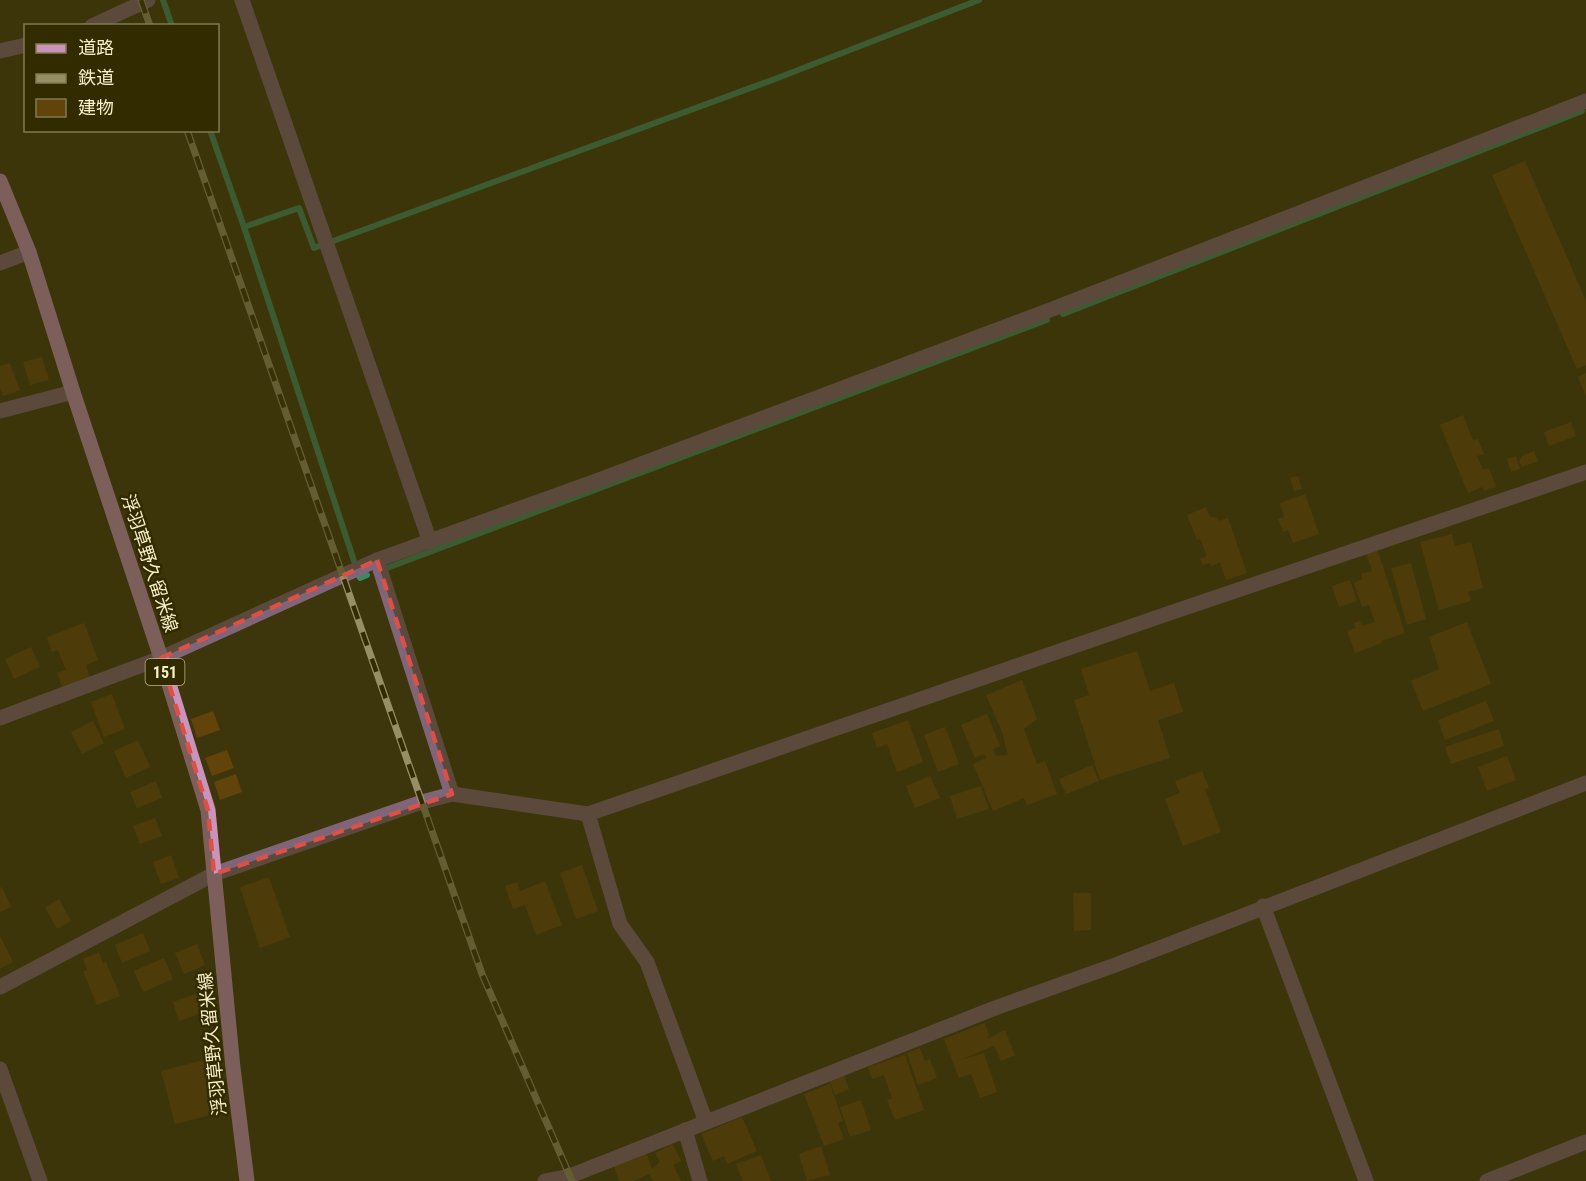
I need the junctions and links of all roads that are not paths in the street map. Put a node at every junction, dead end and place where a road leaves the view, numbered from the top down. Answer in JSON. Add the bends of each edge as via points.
{"nodes":[{"id":1,"x":148,"y":0,"type":"edge"},
{"id":2,"x":242,"y":0,"type":"edge"},
{"id":3,"x":96,"y":24,"type":"edge"},
{"id":4,"x":24,"y":45,"type":"edge"},
{"id":5,"x":0,"y":51,"type":"edge"},
{"id":6,"x":1586,"y":101,"type":"edge"},
{"id":7,"x":0,"y":181,"type":"edge"},
{"id":8,"x":29,"y":252,"type":"junction"},
{"id":9,"x":0,"y":262,"type":"edge"},
{"id":10,"x":73,"y":392,"type":"junction"},
{"id":11,"x":0,"y":411,"type":"edge"},
{"id":12,"x":1586,"y":472,"type":"edge"},
{"id":13,"x":430,"y":542,"type":"junction"},
{"id":14,"x":377,"y":560,"type":"junction"},
{"id":15,"x":161,"y":658,"type":"junction"},
{"id":16,"x":0,"y":718,"type":"edge"},
{"id":17,"x":1586,"y":783,"type":"edge"},
{"id":18,"x":452,"y":794,"type":"junction"},
{"id":19,"x":588,"y":814,"type":"junction"},
{"id":20,"x":214,"y":874,"type":"junction"},
{"id":21,"x":1263,"y":906,"type":"junction"},
{"id":22,"x":0,"y":987,"type":"edge"},
{"id":23,"x":0,"y":1069,"type":"edge"},
{"id":24,"x":706,"y":1122,"type":"junction"},
{"id":25,"x":685,"y":1130,"type":"junction"},
{"id":26,"x":1586,"y":1142,"type":"edge"},
{"id":27,"x":40,"y":1181,"type":"edge"},
{"id":28,"x":247,"y":1181,"type":"edge"},
{"id":29,"x":545,"y":1181,"type":"edge"},
{"id":30,"x":700,"y":1181,"type":"edge"},
{"id":31,"x":1366,"y":1181,"type":"edge"},
{"id":32,"x":1487,"y":1181,"type":"edge"}],
"edges":[{"from":1,"to":3,"type":"street"},
{"from":2,"to":13,"type":"street"},
{"from":4,"to":5,"type":"street"},
{"from":6,"to":13,"type":"street","via":[[1044,312]]},
{"from":7,"to":8,"type":"main road","name":"浮羽草野久留米線","number":"151"},
{"from":8,"to":9,"type":"street"},
{"from":8,"to":10,"type":"main road","name":"浮羽草野久留米線","number":"151"},
{"from":10,"to":11,"type":"street"},
{"from":10,"to":15,"type":"main road","name":"浮羽草野久留米線","number":"151"},
{"from":12,"to":19,"type":"street"},
{"from":13,"to":14,"type":"street"},
{"from":14,"to":15,"type":"street"},
{"from":14,"to":18,"type":"street"},
{"from":15,"to":16,"type":"street"},
{"from":15,"to":20,"type":"main road","name":"浮羽草野久留米線","number":"151","via":[[208,810]]},
{"from":17,"to":21,"type":"street"},
{"from":18,"to":19,"type":"street"},
{"from":18,"to":20,"type":"street"},
{"from":19,"to":24,"type":"street","via":[[620,924],[647,962]]},
{"from":20,"to":22,"type":"street"},
{"from":20,"to":28,"type":"main road","name":"浮羽草野久留米線","number":"151"},
{"from":21,"to":24,"type":"street"},
{"from":21,"to":31,"type":"street"},
{"from":23,"to":27,"type":"street"},
{"from":24,"to":25,"type":"street"},
{"from":25,"to":29,"type":"street","via":[[570,1176]]},
{"from":25,"to":30,"type":"street"},
{"from":26,"to":32,"type":"street"}]}
